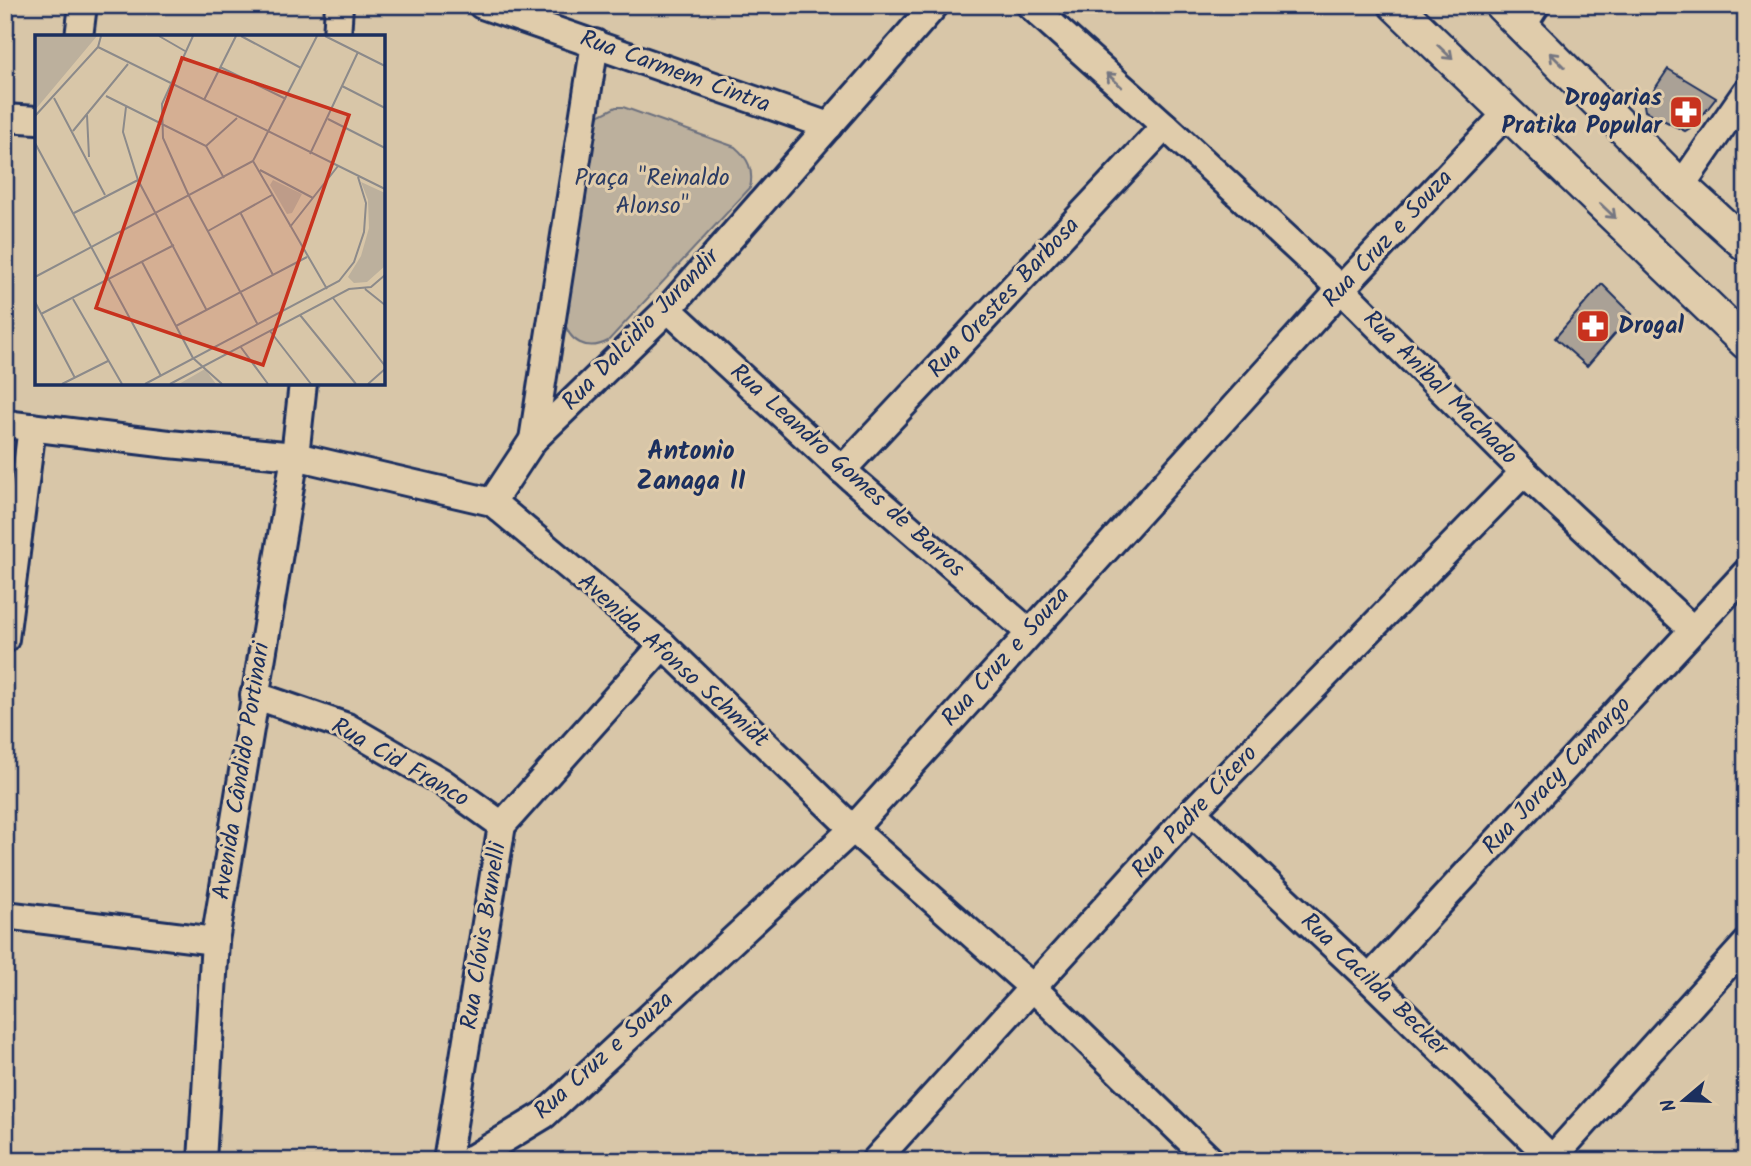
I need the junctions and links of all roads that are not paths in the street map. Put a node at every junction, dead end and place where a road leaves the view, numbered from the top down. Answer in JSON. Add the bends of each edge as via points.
{"nodes":[{"id":1,"x":83,"y":5,"type":"edge"},
{"id":2,"x":338,"y":5,"type":"edge"},
{"id":3,"x":482,"y":5,"type":"edge"},
{"id":4,"x":935,"y":5,"type":"edge"},
{"id":5,"x":1030,"y":5,"type":"edge"},
{"id":6,"x":1395,"y":5,"type":"edge"},
{"id":7,"x":1520,"y":12,"type":"edge"},
{"id":8,"x":79,"y":35,"type":"edge"},
{"id":9,"x":337,"y":35,"type":"edge"},
{"id":10,"x":595,"y":43,"type":"junction"},
{"id":11,"x":1746,"y":92,"type":"edge"},
{"id":12,"x":1507,"y":113,"type":"junction"},
{"id":13,"x":5,"y":118,"type":"edge"},
{"id":14,"x":35,"y":120,"type":"edge"},
{"id":15,"x":1165,"y":126,"type":"junction"},
{"id":16,"x":828,"y":127,"type":"junction"},
{"id":17,"x":1681,"y":186,"type":"junction"},
{"id":18,"x":1746,"y":245,"type":"edge"},
{"id":19,"x":1341,"y":289,"type":"junction"},
{"id":20,"x":668,"y":309,"type":"junction"},
{"id":21,"x":1746,"y":343,"type":"edge"},
{"id":22,"x":303,"y":385,"type":"edge"},
{"id":23,"x":5,"y":424,"type":"edge"},
{"id":24,"x":32,"y":427,"type":"junction"},
{"id":25,"x":533,"y":440,"type":"junction"},
{"id":26,"x":295,"y":456,"type":"junction"},
{"id":27,"x":842,"y":470,"type":"junction"},
{"id":28,"x":1524,"y":472,"type":"junction"},
{"id":29,"x":492,"y":502,"type":"junction"},
{"id":30,"x":1746,"y":573,"type":"edge"},
{"id":31,"x":1693,"y":630,"type":"junction"},
{"id":32,"x":1029,"y":632,"type":"junction"},
{"id":33,"x":5,"y":639,"type":"edge"},
{"id":34,"x":663,"y":645,"type":"junction"},
{"id":35,"x":254,"y":695,"type":"junction"},
{"id":36,"x":1192,"y":812,"type":"junction"},
{"id":37,"x":502,"y":825,"type":"junction"},
{"id":38,"x":853,"y":829,"type":"junction"},
{"id":39,"x":5,"y":915,"type":"edge"},
{"id":40,"x":215,"y":941,"type":"junction"},
{"id":41,"x":1746,"y":944,"type":"edge"},
{"id":42,"x":1369,"y":979,"type":"junction"},
{"id":43,"x":1033,"y":988,"type":"junction"},
{"id":44,"x":1552,"y":1160,"type":"edge"},
{"id":45,"x":202,"y":1161,"type":"edge"},
{"id":46,"x":447,"y":1161,"type":"edge"},
{"id":47,"x":468,"y":1161,"type":"edge"},
{"id":48,"x":875,"y":1161,"type":"edge"},
{"id":49,"x":1210,"y":1161,"type":"edge"}],
"edges":[{"from":1,"to":8,"type":"street"},
{"from":2,"to":9,"type":"street"},
{"from":3,"to":10,"type":"street","name":"Rua Carmem Cintra"},
{"from":4,"to":16,"type":"street","name":"Rua Dalcidio Jurandir"},
{"from":15,"to":5,"type":"street","name":"Rua Anibal Machado","one_way":true},
{"from":6,"to":12,"type":"street","one_way":true},
{"from":17,"to":7,"type":"street","one_way":true},
{"from":10,"to":16,"type":"street","name":"Rua Carmem Cintra"},
{"from":10,"to":25,"type":"street"},
{"from":11,"to":17,"type":"street"},
{"from":12,"to":19,"type":"street","name":"Rua Cruz e Souza"},
{"from":12,"to":21,"type":"street","one_way":true},
{"from":13,"to":14,"type":"street"},
{"from":15,"to":19,"type":"street","name":"Rua Anibal Machado"},
{"from":15,"to":27,"type":"street","name":"Rua Orestes Barbosa"},
{"from":16,"to":20,"type":"street","name":"Rua Dalcidio Jurandir"},
{"from":17,"to":18,"type":"street"},
{"from":19,"to":28,"type":"street","name":"Rua Anibal Machado"},
{"from":19,"to":32,"type":"street","name":"Rua Cruz e Souza"},
{"from":20,"to":25,"type":"street","name":"Rua Dalcidio Jurandir"},
{"from":20,"to":27,"type":"street","name":"Rua Leandro Gomes de Barros"},
{"from":22,"to":26,"type":"street","name":"Avenida Cândido Portinari"},
{"from":23,"to":24,"type":"street","name":"Avenida Afonso Schmidt"},
{"from":24,"to":26,"type":"street","name":"Avenida Afonso Schmidt"},
{"from":24,"to":33,"type":"street"},
{"from":25,"to":29,"type":"street","name":"Rua Dalcidio Jurandir"},
{"from":26,"to":29,"type":"street","name":"Avenida Afonso Schmidt"},
{"from":26,"to":35,"type":"street","name":"Avenida Cândido Portinari"},
{"from":27,"to":32,"type":"street","name":"Rua Leandro Gomes de Barros"},
{"from":28,"to":31,"type":"street","name":"Rua Anibal Machado"},
{"from":28,"to":36,"type":"street","name":"Rua Padre Cícero"},
{"from":29,"to":34,"type":"street","name":"Avenida Afonso Schmidt"},
{"from":30,"to":31,"type":"street","name":"Rua Joracy Camargo"},
{"from":31,"to":42,"type":"street","name":"Rua Joracy Camargo"},
{"from":32,"to":38,"type":"street","name":"Rua Cruz e Souza"},
{"from":34,"to":37,"type":"street","name":"Rua Clóvis Brunelli"},
{"from":34,"to":38,"type":"street","name":"Avenida Afonso Schmidt"},
{"from":35,"to":37,"type":"street","name":"Rua Cid Franco","via":[[347,727],[442,782]]},
{"from":35,"to":40,"type":"street","name":"Avenida Cândido Portinari"},
{"from":36,"to":42,"type":"street","name":"Rua Cacilda Becker"},
{"from":36,"to":43,"type":"street","name":"Rua Padre Cícero"},
{"from":37,"to":46,"type":"street","name":"Rua Clóvis Brunelli"},
{"from":38,"to":43,"type":"street","name":"Avenida Afonso Schmidt"},
{"from":38,"to":47,"type":"street","name":"Rua Cruz e Souza","via":[[544,1115]]},
{"from":39,"to":40,"type":"street"},
{"from":40,"to":45,"type":"street","name":"Avenida Cândido Portinari"},
{"from":41,"to":44,"type":"street"},
{"from":42,"to":44,"type":"street","name":"Rua Cacilda Becker"},
{"from":43,"to":48,"type":"street","name":"Rua Padre Cícero"},
{"from":43,"to":49,"type":"street","name":"Avenida Afonso Schmidt"}]}
